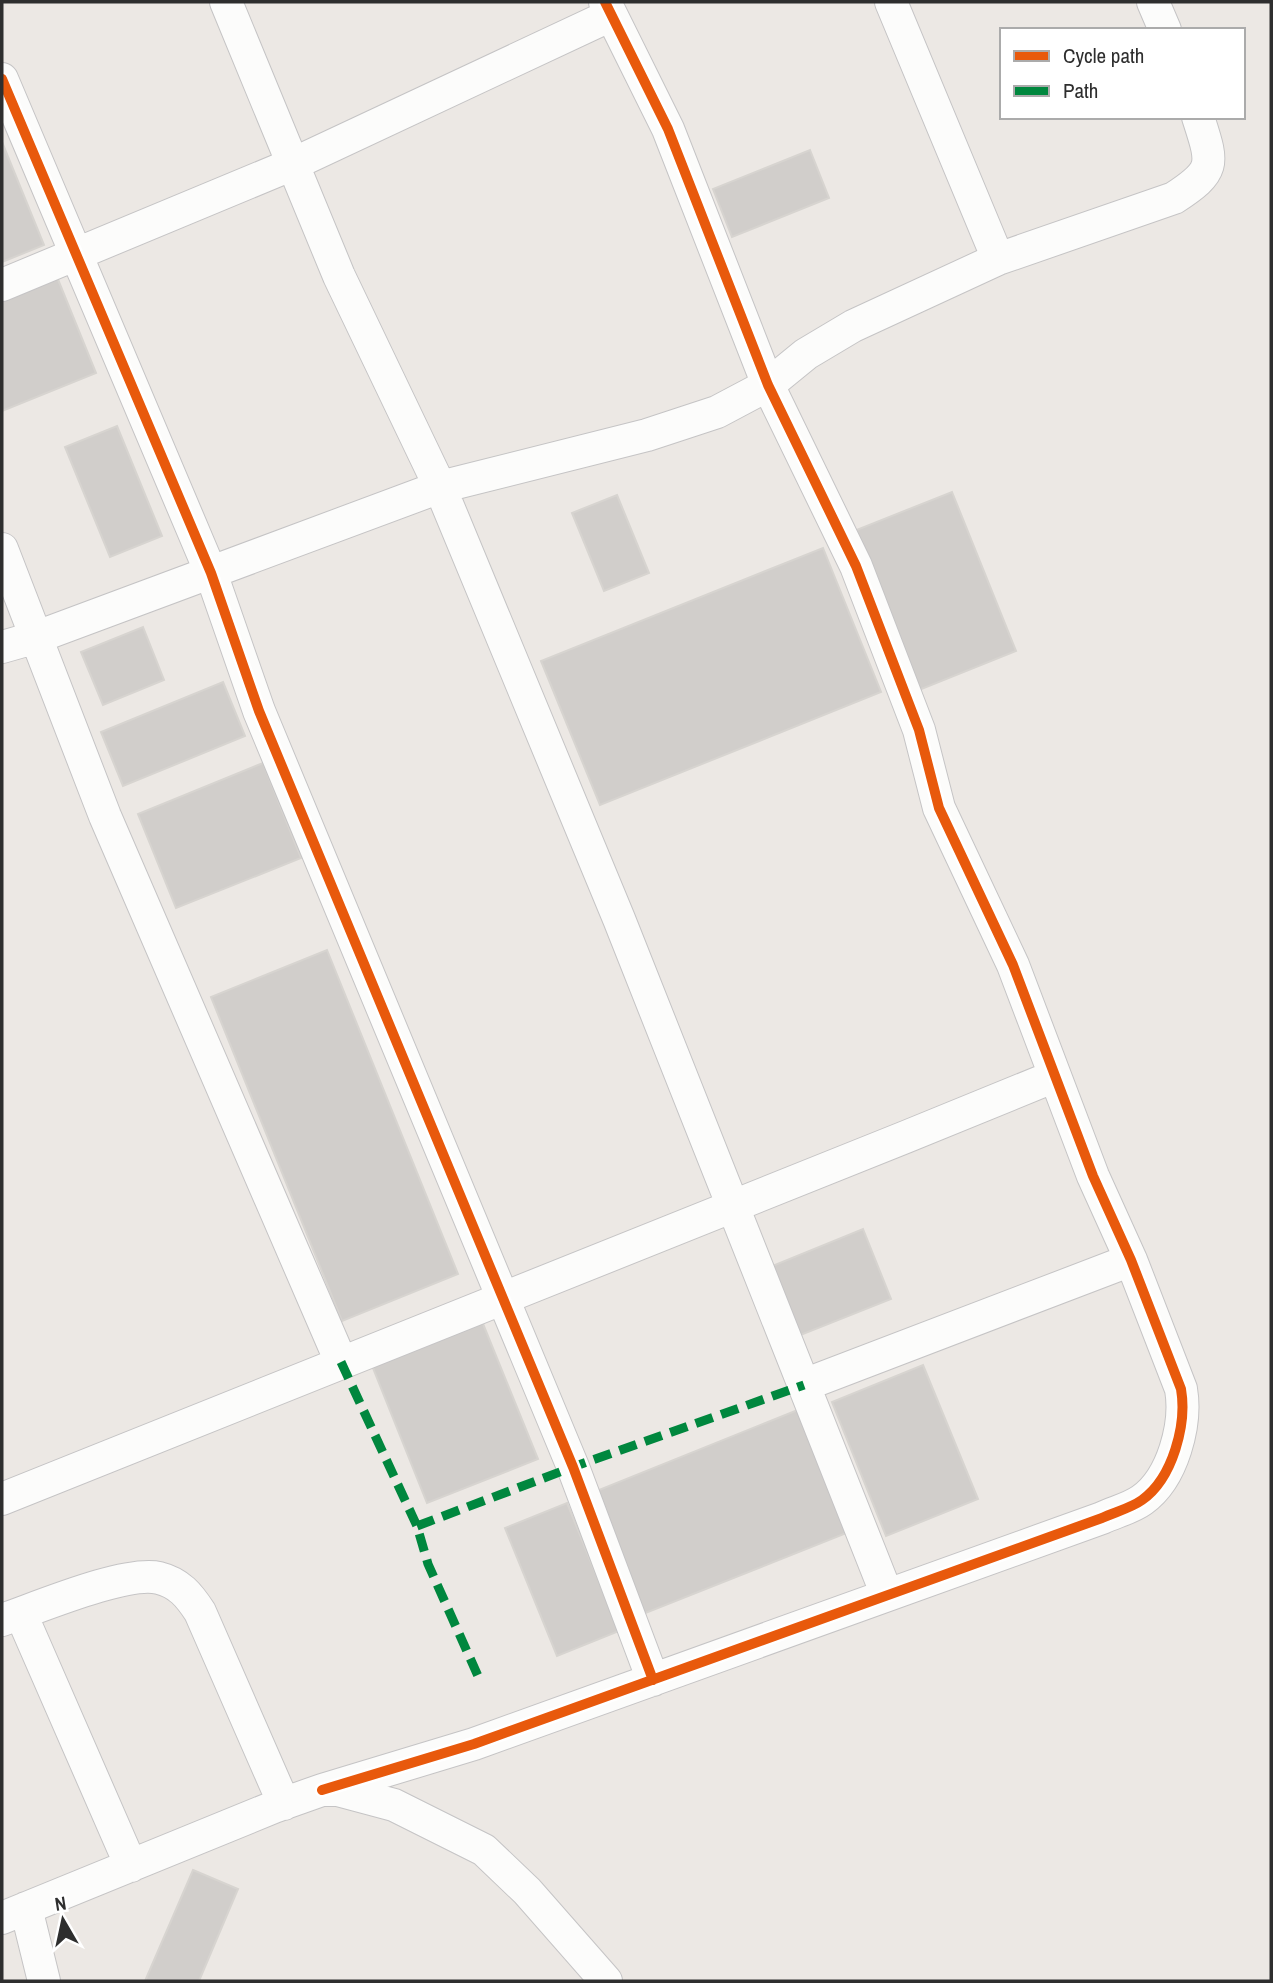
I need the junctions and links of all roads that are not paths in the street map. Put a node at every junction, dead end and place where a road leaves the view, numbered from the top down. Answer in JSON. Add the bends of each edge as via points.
{"nodes":[{"id":1,"x":226,"y":2,"type":"edge"},
{"id":2,"x":891,"y":2,"type":"edge"},
{"id":3,"x":1153,"y":2,"type":"edge"},
{"id":4,"x":608,"y":8,"type":"edge"},
{"id":5,"x":1164,"y":28,"type":"edge"},
{"id":6,"x":2,"y":79,"type":"edge"},
{"id":7,"x":1199,"y":119,"type":"edge"},
{"id":8,"x":293,"y":164,"type":"junction"},
{"id":9,"x":77,"y":254,"type":"junction"},
{"id":10,"x":998,"y":259,"type":"junction"},
{"id":11,"x":2,"y":285,"type":"edge"},
{"id":12,"x":768,"y":385,"type":"junction"},
{"id":13,"x":440,"y":487,"type":"junction"},
{"id":14,"x":2,"y":548,"type":"edge"},
{"id":15,"x":211,"y":573,"type":"junction"},
{"id":16,"x":37,"y":637,"type":"junction"},
{"id":17,"x":2,"y":647,"type":"edge"},
{"id":18,"x":1055,"y":1076,"type":"junction"},
{"id":19,"x":731,"y":1209,"type":"junction"},
{"id":20,"x":1131,"y":1260,"type":"junction"},
{"id":21,"x":500,"y":1298,"type":"junction"},
{"id":22,"x":341,"y":1362,"type":"junction"},
{"id":23,"x":804,"y":1385,"type":"junction"},
{"id":24,"x":2,"y":1499,"type":"edge"},
{"id":25,"x":887,"y":1595,"type":"junction"},
{"id":26,"x":12,"y":1617,"type":"edge"},
{"id":27,"x":653,"y":1680,"type":"junction"},
{"id":28,"x":322,"y":1790,"type":"junction"},
{"id":29,"x":284,"y":1804,"type":"junction"},
{"id":30,"x":131,"y":1866,"type":"junction"},
{"id":31,"x":14,"y":1913,"type":"edge"},
{"id":32,"x":44,"y":1981,"type":"edge"},
{"id":33,"x":606,"y":1981,"type":"edge"}],
"edges":[{"from":1,"to":8,"type":"street"},
{"from":2,"to":10,"type":"street"},
{"from":3,"to":5,"type":"street"},
{"from":4,"to":8,"type":"street"},
{"from":4,"to":12,"type":"street","via":[[668,129]]},
{"from":6,"to":9,"type":"street"},
{"from":7,"to":10,"type":"street","via":[[1209,168],[1199,181],[1174,198]]},
{"from":8,"to":9,"type":"street"},
{"from":8,"to":13,"type":"street","via":[[339,276]]},
{"from":9,"to":11,"type":"street"},
{"from":9,"to":15,"type":"street"},
{"from":10,"to":12,"type":"street","via":[[828,339]]},
{"from":12,"to":13,"type":"street","via":[[717,412],[647,435]]},
{"from":12,"to":18,"type":"street","via":[[856,566],[919,730],[939,808],[1013,965]]},
{"from":13,"to":15,"type":"street"},
{"from":13,"to":19,"type":"street","via":[[619,919]]},
{"from":14,"to":16,"type":"street"},
{"from":15,"to":16,"type":"street"},
{"from":15,"to":21,"type":"street","via":[[259,711]]},
{"from":16,"to":17,"type":"street"},
{"from":16,"to":22,"type":"street","via":[[105,816]]},
{"from":18,"to":19,"type":"street"},
{"from":18,"to":20,"type":"street","via":[[1105,1208]]},
{"from":19,"to":21,"type":"street"},
{"from":19,"to":23,"type":"street"},
{"from":20,"to":23,"type":"street"},
{"from":20,"to":25,"type":"street","via":[[1184,1407],[1161,1479],[1143,1499],[1102,1518]]},
{"from":21,"to":22,"type":"street"},
{"from":21,"to":27,"type":"street","via":[[572,1467]]},
{"from":22,"to":24,"type":"street"},
{"from":23,"to":25,"type":"street"},
{"from":25,"to":27,"type":"street"},
{"from":26,"to":29,"type":"street","via":[[130,1578],[156,1578],[180,1587],[200,1612]]},
{"from":26,"to":30,"type":"street"},
{"from":27,"to":28,"type":"street","via":[[474,1744]]},
{"from":28,"to":29,"type":"street"},
{"from":28,"to":33,"type":"street","via":[[355,1792],[394,1805],[484,1850],[527,1891]]},
{"from":29,"to":30,"type":"street"},
{"from":30,"to":31,"type":"street"},
{"from":31,"to":32,"type":"street"}]}
